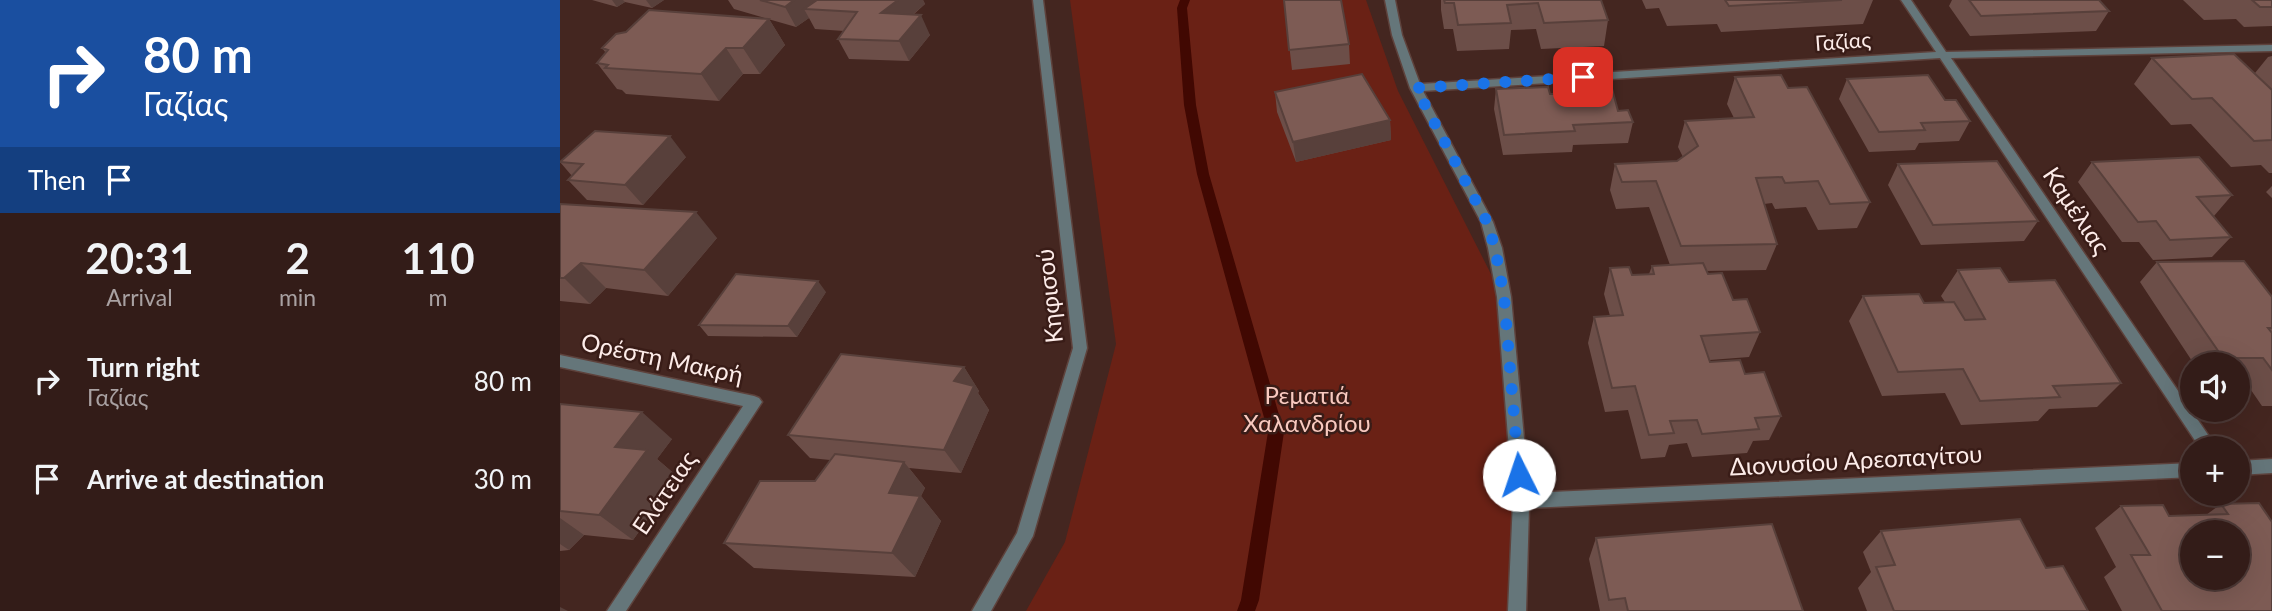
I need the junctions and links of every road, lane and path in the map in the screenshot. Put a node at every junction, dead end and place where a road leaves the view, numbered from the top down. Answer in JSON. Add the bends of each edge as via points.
{"nodes":[{"id":1,"x":1038,"y":0,"type":"edge"},
{"id":2,"x":1390,"y":0,"type":"edge"},
{"id":3,"x":1906,"y":0,"type":"edge"},
{"id":4,"x":2272,"y":48,"type":"edge"},
{"id":5,"x":1942,"y":55,"type":"junction"},
{"id":6,"x":1416,"y":88,"type":"junction"},
{"id":7,"x":560,"y":361,"type":"edge"},
{"id":8,"x":754,"y":402,"type":"joint"},
{"id":9,"x":2201,"y":436,"type":"edge"},
{"id":10,"x":2272,"y":466,"type":"edge"},
{"id":11,"x":2250,"y":467,"type":"edge"},
{"id":12,"x":2180,"y":471,"type":"edge"},
{"id":13,"x":1521,"y":501,"type":"junction"},
{"id":14,"x":616,"y":611,"type":"edge"},
{"id":15,"x":981,"y":611,"type":"edge"},
{"id":16,"x":1517,"y":611,"type":"edge"}],
"edges":[{"from":1,"to":15,"type":"street","name":"Κηφισού","via":[[1080,348],[1026,536]]},
{"from":2,"to":6,"type":"street"},
{"from":3,"to":5,"type":"street","name":"Καμέλιας"},
{"from":4,"to":5,"type":"street","name":"Γαζίας"},
{"from":5,"to":6,"type":"street","name":"Γαζίας"},
{"from":5,"to":9,"type":"street","name":"Καμέλιας"},
{"from":6,"to":13,"type":"street","via":[[1487,222],[1495,248],[1504,297]]},
{"from":7,"to":8,"type":"street","name":"Ορέστη Μακρή"},
{"from":8,"to":14,"type":"street","name":"Ελάτειας"},
{"from":10,"to":11,"type":"street"},
{"from":12,"to":13,"type":"street","name":"Διονυσίου Αρεοπαγίτου"},
{"from":13,"to":16,"type":"street"}]}
